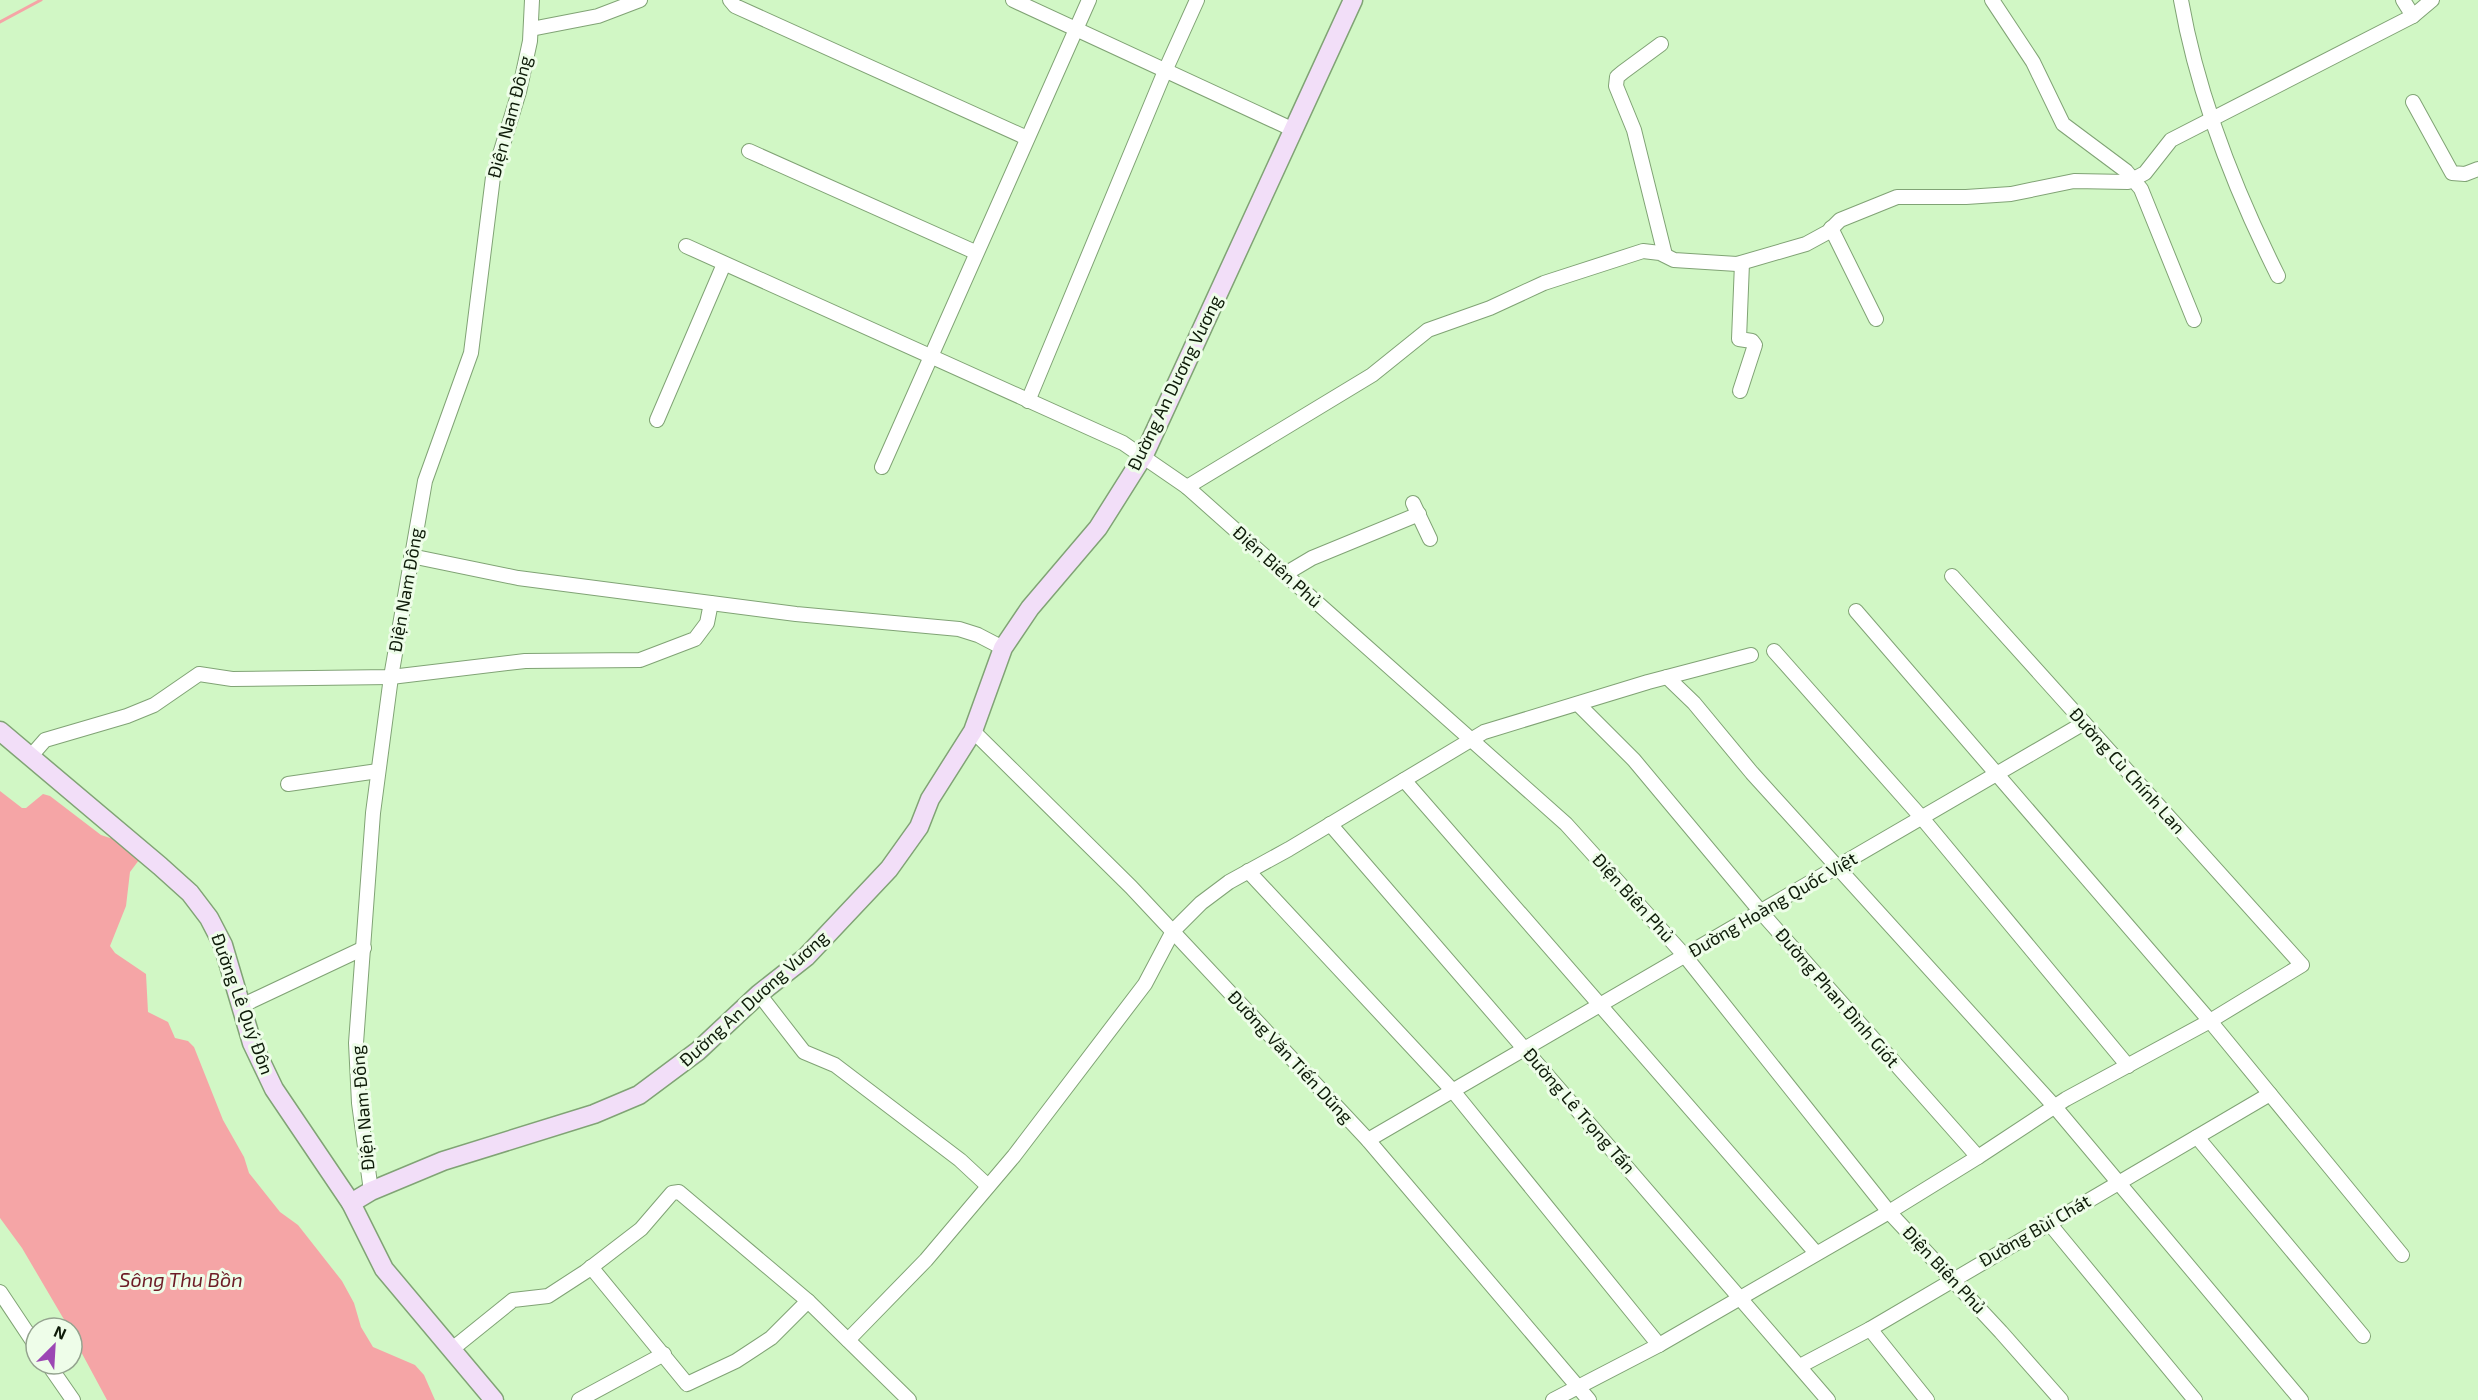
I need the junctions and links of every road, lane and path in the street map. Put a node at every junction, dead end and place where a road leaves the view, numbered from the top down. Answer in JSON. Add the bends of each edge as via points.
{"nodes":[{"id":1,"x":532,"y":0,"type":"edge"},
{"id":2,"x":640,"y":0,"type":"edge"},
{"id":3,"x":730,"y":0,"type":"edge"},
{"id":4,"x":1013,"y":0,"type":"edge"},
{"id":5,"x":1089,"y":0,"type":"edge"},
{"id":6,"x":1197,"y":0,"type":"edge"},
{"id":7,"x":1353,"y":0,"type":"edge"},
{"id":8,"x":1992,"y":0,"type":"edge"},
{"id":9,"x":2181,"y":0,"type":"edge"},
{"id":10,"x":2403,"y":0,"type":"edge"},
{"id":11,"x":2432,"y":0,"type":"edge"},
{"id":12,"x":2413,"y":16,"type":"junction"},
{"id":13,"x":1076,"y":28,"type":"junction"},
{"id":14,"x":531,"y":29,"type":"junction"},
{"id":15,"x":1661,"y":44,"type":"dead end"},
{"id":16,"x":1164,"y":71,"type":"junction"},
{"id":17,"x":2413,"y":102,"type":"dead end"},
{"id":18,"x":2211,"y":118,"type":"junction"},
{"id":19,"x":1294,"y":130,"type":"junction"},
{"id":20,"x":1027,"y":138,"type":"junction"},
{"id":21,"x":750,"y":151,"type":"dead end"},
{"id":22,"x":2478,"y":169,"type":"edge"},
{"id":23,"x":2133,"y":178,"type":"junction"},
{"id":24,"x":1831,"y":228,"type":"junction"},
{"id":25,"x":686,"y":246,"type":"dead end"},
{"id":26,"x":975,"y":252,"type":"junction"},
{"id":27,"x":1665,"y":255,"type":"junction"},
{"id":28,"x":1742,"y":263,"type":"junction"},
{"id":29,"x":724,"y":264,"type":"junction"},
{"id":30,"x":2278,"y":276,"type":"dead end"},
{"id":31,"x":1875,"y":319,"type":"dead end"},
{"id":32,"x":2194,"y":320,"type":"dead end"},
{"id":33,"x":931,"y":357,"type":"junction"},
{"id":34,"x":1740,"y":391,"type":"dead end"},
{"id":35,"x":1028,"y":401,"type":"junction"},
{"id":36,"x":657,"y":420,"type":"dead end"},
{"id":37,"x":1144,"y":455,"type":"junction"},
{"id":38,"x":882,"y":467,"type":"dead end"},
{"id":39,"x":1187,"y":487,"type":"junction"},
{"id":40,"x":1430,"y":539,"type":"dead end"},
{"id":41,"x":411,"y":556,"type":"junction"},
{"id":42,"x":1285,"y":574,"type":"junction"},
{"id":43,"x":1952,"y":576,"type":"dead end"},
{"id":44,"x":711,"y":603,"type":"junction"},
{"id":45,"x":1856,"y":611,"type":"dead end"},
{"id":46,"x":1003,"y":648,"type":"junction"},
{"id":47,"x":1774,"y":651,"type":"dead end"},
{"id":48,"x":1751,"y":655,"type":"dead end"},
{"id":49,"x":391,"y":677,"type":"junction"},
{"id":50,"x":1667,"y":677,"type":"junction"},
{"id":51,"x":1578,"y":704,"type":"junction"},
{"id":52,"x":2084,"y":723,"type":"junction"},
{"id":53,"x":0,"y":731,"type":"edge"},
{"id":54,"x":973,"y":731,"type":"junction"},
{"id":55,"x":1470,"y":740,"type":"junction"},
{"id":56,"x":31,"y":756,"type":"junction"},
{"id":57,"x":378,"y":771,"type":"junction"},
{"id":58,"x":1997,"y":774,"type":"junction"},
{"id":59,"x":1404,"y":780,"type":"junction"},
{"id":60,"x":288,"y":784,"type":"dead end"},
{"id":61,"x":1922,"y":818,"type":"junction"},
{"id":62,"x":1330,"y":824,"type":"junction"},
{"id":63,"x":1837,"y":867,"type":"junction"},
{"id":64,"x":1248,"y":871,"type":"junction"},
{"id":65,"x":1761,"y":912,"type":"junction"},
{"id":66,"x":1173,"y":931,"type":"junction"},
{"id":67,"x":364,"y":948,"type":"junction"},
{"id":68,"x":1686,"y":956,"type":"junction"},
{"id":69,"x":759,"y":994,"type":"junction"},
{"id":70,"x":241,"y":1005,"type":"junction"},
{"id":71,"x":1599,"y":1006,"type":"junction"},
{"id":72,"x":2210,"y":1021,"type":"junction"},
{"id":73,"x":1526,"y":1049,"type":"junction"},
{"id":74,"x":2128,"y":1066,"type":"junction"},
{"id":75,"x":1453,"y":1091,"type":"junction"},
{"id":76,"x":2270,"y":1094,"type":"junction"},
{"id":77,"x":2055,"y":1107,"type":"junction"},
{"id":78,"x":2197,"y":1137,"type":"junction"},
{"id":79,"x":1368,"y":1140,"type":"junction"},
{"id":80,"x":1978,"y":1157,"type":"junction"},
{"id":81,"x":2118,"y":1183,"type":"junction"},
{"id":82,"x":988,"y":1186,"type":"junction"},
{"id":83,"x":371,"y":1191,"type":"junction"},
{"id":84,"x":351,"y":1203,"type":"junction"},
{"id":85,"x":1889,"y":1212,"type":"junction"},
{"id":86,"x":2049,"y":1223,"type":"junction"},
{"id":87,"x":1816,"y":1253,"type":"junction"},
{"id":88,"x":2402,"y":1255,"type":"dead end"},
{"id":89,"x":591,"y":1267,"type":"junction"},
{"id":90,"x":1953,"y":1279,"type":"junction"},
{"id":91,"x":0,"y":1292,"type":"edge"},
{"id":92,"x":1739,"y":1298,"type":"junction"},
{"id":93,"x":808,"y":1301,"type":"junction"},
{"id":94,"x":24,"y":1328,"type":"edge"},
{"id":95,"x":1870,"y":1329,"type":"junction"},
{"id":96,"x":2363,"y":1336,"type":"dead end"},
{"id":97,"x":848,"y":1340,"type":"junction"},
{"id":98,"x":1659,"y":1345,"type":"junction"},
{"id":99,"x":451,"y":1350,"type":"junction"},
{"id":100,"x":664,"y":1354,"type":"junction"},
{"id":101,"x":1800,"y":1366,"type":"junction"},
{"id":102,"x":56,"y":1376,"type":"edge"},
{"id":103,"x":1577,"y":1388,"type":"junction"},
{"id":104,"x":72,"y":1400,"type":"edge"},
{"id":105,"x":494,"y":1400,"type":"edge"},
{"id":106,"x":579,"y":1400,"type":"edge"},
{"id":107,"x":909,"y":1400,"type":"edge"},
{"id":108,"x":1553,"y":1400,"type":"edge"},
{"id":109,"x":1589,"y":1400,"type":"edge"},
{"id":110,"x":1828,"y":1400,"type":"edge"},
{"id":111,"x":1927,"y":1400,"type":"edge"},
{"id":112,"x":2061,"y":1400,"type":"edge"},
{"id":113,"x":2195,"y":1400,"type":"edge"},
{"id":114,"x":2301,"y":1400,"type":"edge"}],
"edges":[{"from":1,"to":14,"type":"street","name":"Điện Nam Đông"},
{"from":2,"to":14,"type":"street","via":[[598,16]]},
{"from":3,"to":20,"type":"street","via":[[735,6]]},
{"from":4,"to":13,"type":"street"},
{"from":5,"to":13,"type":"street"},
{"from":6,"to":16,"type":"street"},
{"from":7,"to":19,"type":"main road","name":"Đường An Dương Vương"},
{"from":8,"to":23,"type":"street","via":[[2033,62],[2063,124]]},
{"from":9,"to":18,"type":"street","via":[[2192,60]]},
{"from":10,"to":12,"type":"street"},
{"from":11,"to":12,"type":"street"},
{"from":12,"to":18,"type":"street"},
{"from":13,"to":16,"type":"street"},
{"from":13,"to":20,"type":"street"},
{"from":14,"to":41,"type":"street","name":"Điện Nam Đông","via":[[519,92],[493,177],[471,353],[425,481]]},
{"from":15,"to":27,"type":"street","via":[[1616,80],[1640,153]]},
{"from":16,"to":19,"type":"street"},
{"from":16,"to":35,"type":"street"},
{"from":17,"to":22,"type":"street","via":[[2452,173]]},
{"from":18,"to":23,"type":"street","via":[[2171,140],[2145,172]]},
{"from":18,"to":30,"type":"street","via":[[2239,195]]},
{"from":19,"to":37,"type":"main road","name":"Đường An Dương Vương"},
{"from":20,"to":26,"type":"street"},
{"from":21,"to":26,"type":"street"},
{"from":23,"to":24,"type":"street","via":[[2128,182],[2074,181],[2011,194],[1897,197],[1840,219]]},
{"from":23,"to":32,"type":"street","via":[[2148,204]]},
{"from":24,"to":28,"type":"street","via":[[1806,244]]},
{"from":24,"to":31,"type":"street"},
{"from":25,"to":29,"type":"street","name":"Điện Biên Phủ"},
{"from":26,"to":33,"type":"street"},
{"from":27,"to":28,"type":"street","via":[[1701,263]]},
{"from":27,"to":39,"type":"street","via":[[1643,251],[1544,283],[1428,330],[1372,375]]},
{"from":28,"to":34,"type":"street","via":[[1739,339],[1752,340],[1755,345]]},
{"from":29,"to":33,"type":"street","name":"Điện Biên Phủ"},
{"from":29,"to":36,"type":"street"},
{"from":33,"to":35,"type":"street","name":"Điện Biên Phủ"},
{"from":33,"to":38,"type":"street"},
{"from":35,"to":37,"type":"street","name":"Điện Biên Phủ"},
{"from":37,"to":39,"type":"street","name":"Điện Biên Phủ"},
{"from":37,"to":46,"type":"main road","name":"Đường An Dương Vương","via":[[1098,528],[1030,608]]},
{"from":39,"to":42,"type":"street","name":"Điện Biên Phủ"},
{"from":40,"to":42,"type":"street","via":[[1416,509]]},
{"from":41,"to":44,"type":"street","via":[[518,578]]},
{"from":41,"to":49,"type":"street","name":"Điện Nam Đông"},
{"from":42,"to":55,"type":"street","name":"Điện Biên Phủ"},
{"from":43,"to":52,"type":"street","name":"Đường Cù Chính Lan"},
{"from":44,"to":46,"type":"street","via":[[959,629]]},
{"from":44,"to":49,"type":"street","via":[[707,623],[695,639],[640,660],[525,661]]},
{"from":45,"to":58,"type":"street"},
{"from":46,"to":54,"type":"main road","name":"Đường An Dương Vương"},
{"from":47,"to":61,"type":"street"},
{"from":48,"to":50,"type":"street"},
{"from":49,"to":56,"type":"street","via":[[232,679],[199,674],[154,705],[45,740]]},
{"from":49,"to":57,"type":"street","name":"Điện Nam Đông"},
{"from":50,"to":51,"type":"street"},
{"from":50,"to":63,"type":"street"},
{"from":51,"to":55,"type":"street","via":[[1491,729]]},
{"from":51,"to":65,"type":"street","name":"Đường Phan Đình Giót","via":[[1634,760]]},
{"from":52,"to":58,"type":"street","name":"Đường Hoàng Quốc Việt"},
{"from":52,"to":72,"type":"street","name":"Đường Cù Chính Lan","via":[[2302,965]]},
{"from":53,"to":56,"type":"main road","name":"Đường Lê Quý Đôn"},
{"from":54,"to":66,"type":"street","name":"Đường Văn Tiến Dũng"},
{"from":54,"to":69,"type":"main road","name":"Đường An Dương Vương","via":[[930,799],[920,827],[890,869],[806,957]]},
{"from":55,"to":59,"type":"street"},
{"from":55,"to":68,"type":"street","name":"Điện Biên Phủ","via":[[1566,824]]},
{"from":56,"to":70,"type":"main road","name":"Đường Lê Quý Đôn","via":[[190,893],[223,945]]},
{"from":57,"to":60,"type":"street"},
{"from":57,"to":67,"type":"street","name":"Điện Nam Đông"},
{"from":58,"to":61,"type":"street","name":"Đường Hoàng Quốc Việt"},
{"from":58,"to":72,"type":"street"},
{"from":59,"to":62,"type":"street"},
{"from":59,"to":71,"type":"street"},
{"from":61,"to":63,"type":"street","name":"Đường Hoàng Quốc Việt"},
{"from":61,"to":74,"type":"street"},
{"from":62,"to":64,"type":"street"},
{"from":62,"to":73,"type":"street","name":"Đường Lê Trọng Tấn"},
{"from":63,"to":65,"type":"street","name":"Đường Hoàng Quốc Việt"},
{"from":63,"to":77,"type":"street"},
{"from":64,"to":66,"type":"street","via":[[1201,903]]},
{"from":64,"to":75,"type":"street"},
{"from":65,"to":68,"type":"street","name":"Đường Hoàng Quốc Việt"},
{"from":65,"to":80,"type":"street","name":"Đường Phan Đình Giót"},
{"from":66,"to":79,"type":"street","name":"Đường Văn Tiến Dũng"},
{"from":66,"to":82,"type":"street","via":[[1145,984]]},
{"from":67,"to":70,"type":"street"},
{"from":67,"to":83,"type":"street","name":"Điện Nam Đông","via":[[356,1042],[359,1103]]},
{"from":68,"to":71,"type":"street","name":"Đường Hoàng Quốc Việt"},
{"from":68,"to":85,"type":"street","name":"Điện Biên Phủ"},
{"from":69,"to":82,"type":"street","via":[[804,1053],[835,1065],[960,1160]]},
{"from":69,"to":83,"type":"main road","name":"Đường An Dương Vương","via":[[698,1051],[639,1095],[594,1114],[443,1161]]},
{"from":70,"to":84,"type":"main road","name":"Đường Lê Quý Đôn","via":[[252,1043],[274,1089]]},
{"from":71,"to":73,"type":"street","name":"Đường Hoàng Quốc Việt"},
{"from":71,"to":87,"type":"street"},
{"from":72,"to":74,"type":"street"},
{"from":72,"to":76,"type":"street"},
{"from":73,"to":75,"type":"street","name":"Đường Hoàng Quốc Việt"},
{"from":73,"to":92,"type":"street","name":"Đường Lê Trọng Tấn"},
{"from":74,"to":77,"type":"street"},
{"from":75,"to":79,"type":"street","name":"Đường Hoàng Quốc Việt"},
{"from":75,"to":98,"type":"street"},
{"from":76,"to":78,"type":"street","name":"Đường Bùi Chát"},
{"from":76,"to":88,"type":"street"},
{"from":77,"to":80,"type":"street"},
{"from":77,"to":81,"type":"street"},
{"from":78,"to":81,"type":"street","name":"Đường Bùi Chát"},
{"from":78,"to":96,"type":"street"},
{"from":79,"to":103,"type":"street","name":"Đường Văn Tiến Dũng"},
{"from":80,"to":85,"type":"street"},
{"from":81,"to":86,"type":"street","name":"Đường Bùi Chát"},
{"from":81,"to":114,"type":"street"},
{"from":82,"to":97,"type":"street","via":[[926,1260]]},
{"from":83,"to":84,"type":"main road","name":"Đường An Dương Vương"},
{"from":84,"to":99,"type":"main road","name":"Đường Lê Quý Đôn","via":[[384,1269]]},
{"from":85,"to":87,"type":"street"},
{"from":85,"to":90,"type":"street","name":"Điện Biên Phủ"},
{"from":86,"to":90,"type":"street","name":"Đường Bùi Chát"},
{"from":86,"to":113,"type":"street"},
{"from":87,"to":92,"type":"street"},
{"from":89,"to":93,"type":"street","via":[[642,1230],[672,1193],[679,1192]]},
{"from":89,"to":99,"type":"street","via":[[548,1296],[513,1300]]},
{"from":89,"to":100,"type":"street"},
{"from":90,"to":95,"type":"street","name":"Đường Bùi Chát"},
{"from":90,"to":112,"type":"street","name":"Điện Biên Phủ"},
{"from":91,"to":94,"type":"street"},
{"from":92,"to":98,"type":"street"},
{"from":92,"to":101,"type":"street","name":"Đường Lê Trọng Tấn"},
{"from":93,"to":97,"type":"street"},
{"from":93,"to":100,"type":"street","via":[[771,1338],[694,1383],[683,1381]]},
{"from":95,"to":101,"type":"street","name":"Đường Bùi Chát"},
{"from":95,"to":111,"type":"street"},
{"from":97,"to":107,"type":"street"},
{"from":98,"to":103,"type":"street"},
{"from":99,"to":105,"type":"main road","name":"Đường Lê Quý Đôn"},
{"from":100,"to":106,"type":"street"},
{"from":101,"to":110,"type":"street","name":"Đường Lê Trọng Tấn"},
{"from":102,"to":104,"type":"street"},
{"from":103,"to":108,"type":"street"},
{"from":103,"to":109,"type":"street","name":"Đường Văn Tiến Dũng"}]}
